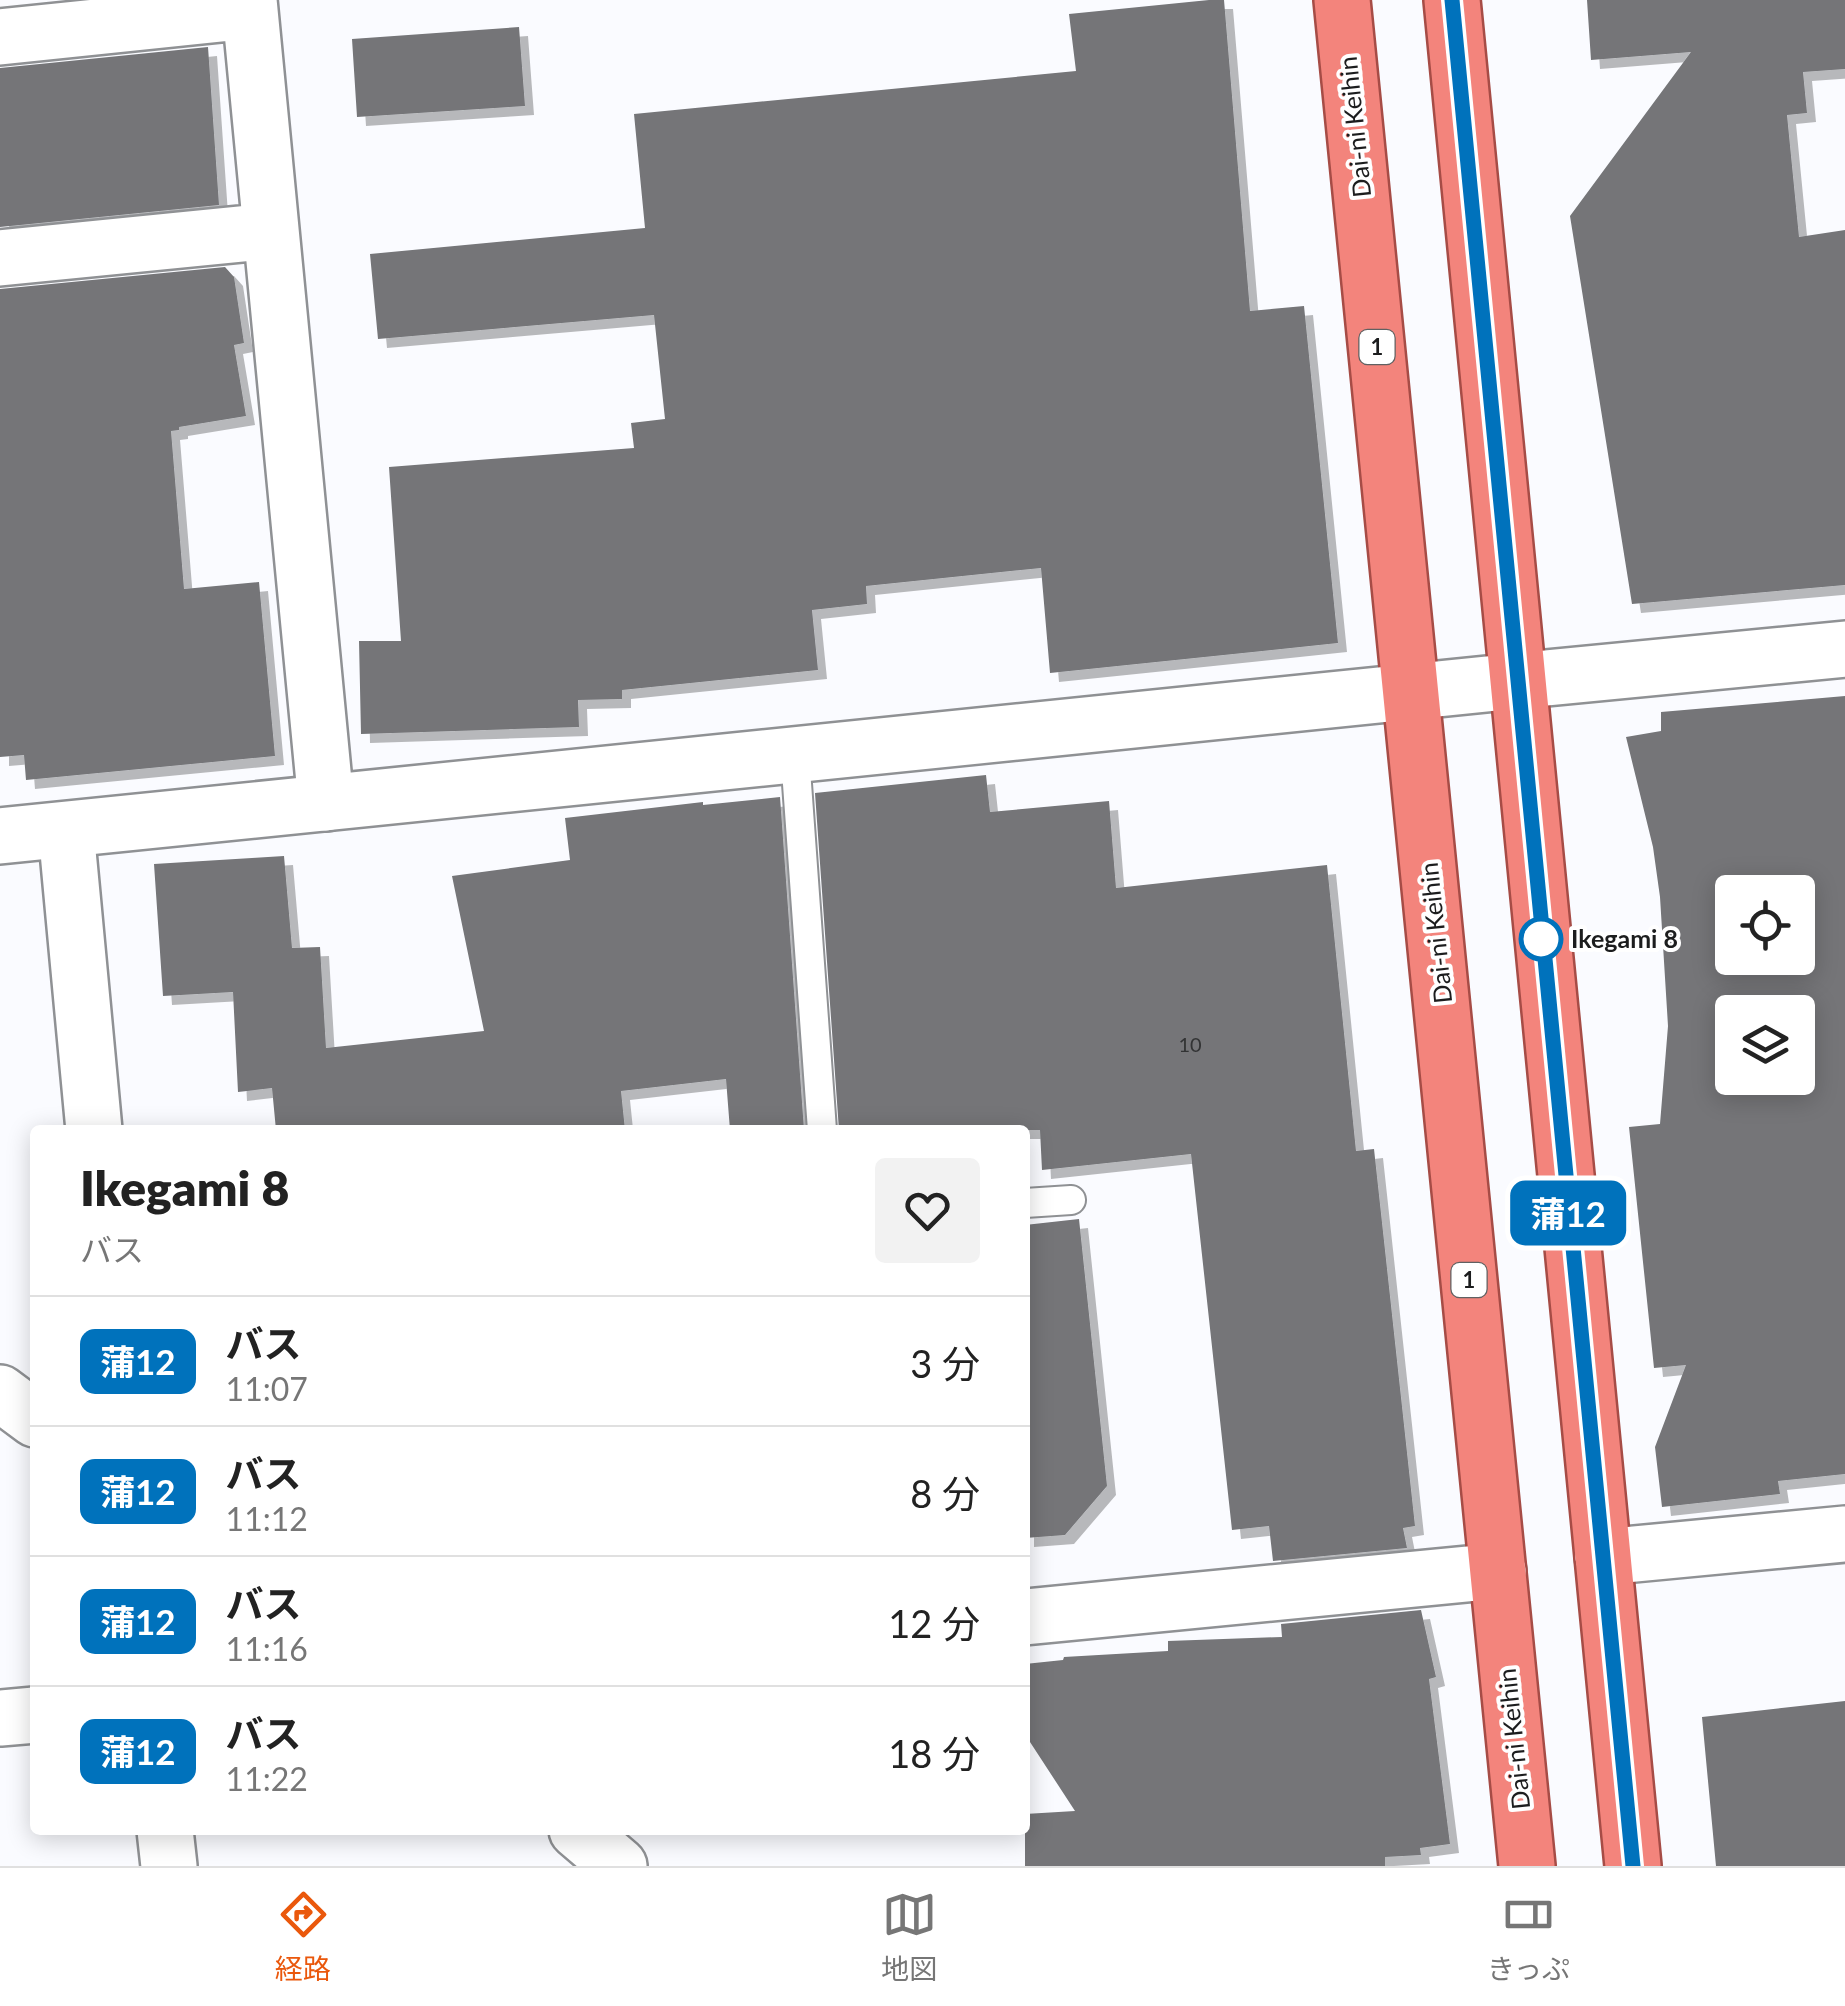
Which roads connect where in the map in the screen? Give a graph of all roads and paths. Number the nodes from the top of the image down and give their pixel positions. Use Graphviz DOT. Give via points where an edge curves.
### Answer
graph roads {
  1 [pos="1342,0"];
  2 [pos="1452,0"];
  3 [pos="250,6"];
  4 [pos="0,37"];
  5 [pos="271,231"];
  6 [pos="0,258"];
  7 [pos="1845,649"];
  8 [pos="1516,681"];
  9 [pos="1412,694"];
  10 [pos="795,756"];
  11 [pos="326,803"];
  12 [pos="66,830"];
  13 [pos="0,836"];
  14 [pos="94,1125"];
  15 [pos="822,1125"];
  16 [pos="1070,1200"];
  17 [pos="1030,1203"];
  18 [pos="0,1392"];
  19 [pos="30,1415"];
  20 [pos="1845,1534"];
  21 [pos="1603,1557"];
  22 [pos="1498,1571"];
  23 [pos="1030,1617"];
  24 [pos="30,1715"];
  25 [pos="0,1718"];
  26 [pos="166,1835"];
  27 [pos="584,1835"];
  28 [pos="169,1866"];
  29 [pos="619,1866"];
  30 [pos="1527,1866"];
  31 [pos="1633,1866"];
  1 -- 9 [label="highway, Dai-ni Keihin / 1"];
  2 -- 8 [label="highway"];
  3 -- 4 [label="street"];
  3 -- 5 [label="street"];
  5 -- 6 [label="street"];
  5 -- 11 [label="street"];
  7 -- 8 [label="street"];
  8 -- 9 [label="street"];
  8 -- 21 [label="highway"];
  9 -- 10 [label="street"];
  9 -- 22 [label="highway, Dai-ni Keihin / 1"];
  10 -- 11 [label="street"];
  10 -- 15 [label="lane"];
  11 -- 12 [label="street"];
  12 -- 13 [label="street"];
  12 -- 14 [label="street"];
  16 -- 17 [label="lane"];
  18 -- 19 [label="street"];
  20 -- 21 [label="street"];
  21 -- 31 [label="highway"];
  22 -- 23 [label="street"];
  22 -- 30 [label="highway, Dai-ni Keihin / 1"];
  24 -- 25 [label="street"];
  26 -- 28 [label="street"];
  27 -- 29 [label="street"];
}
